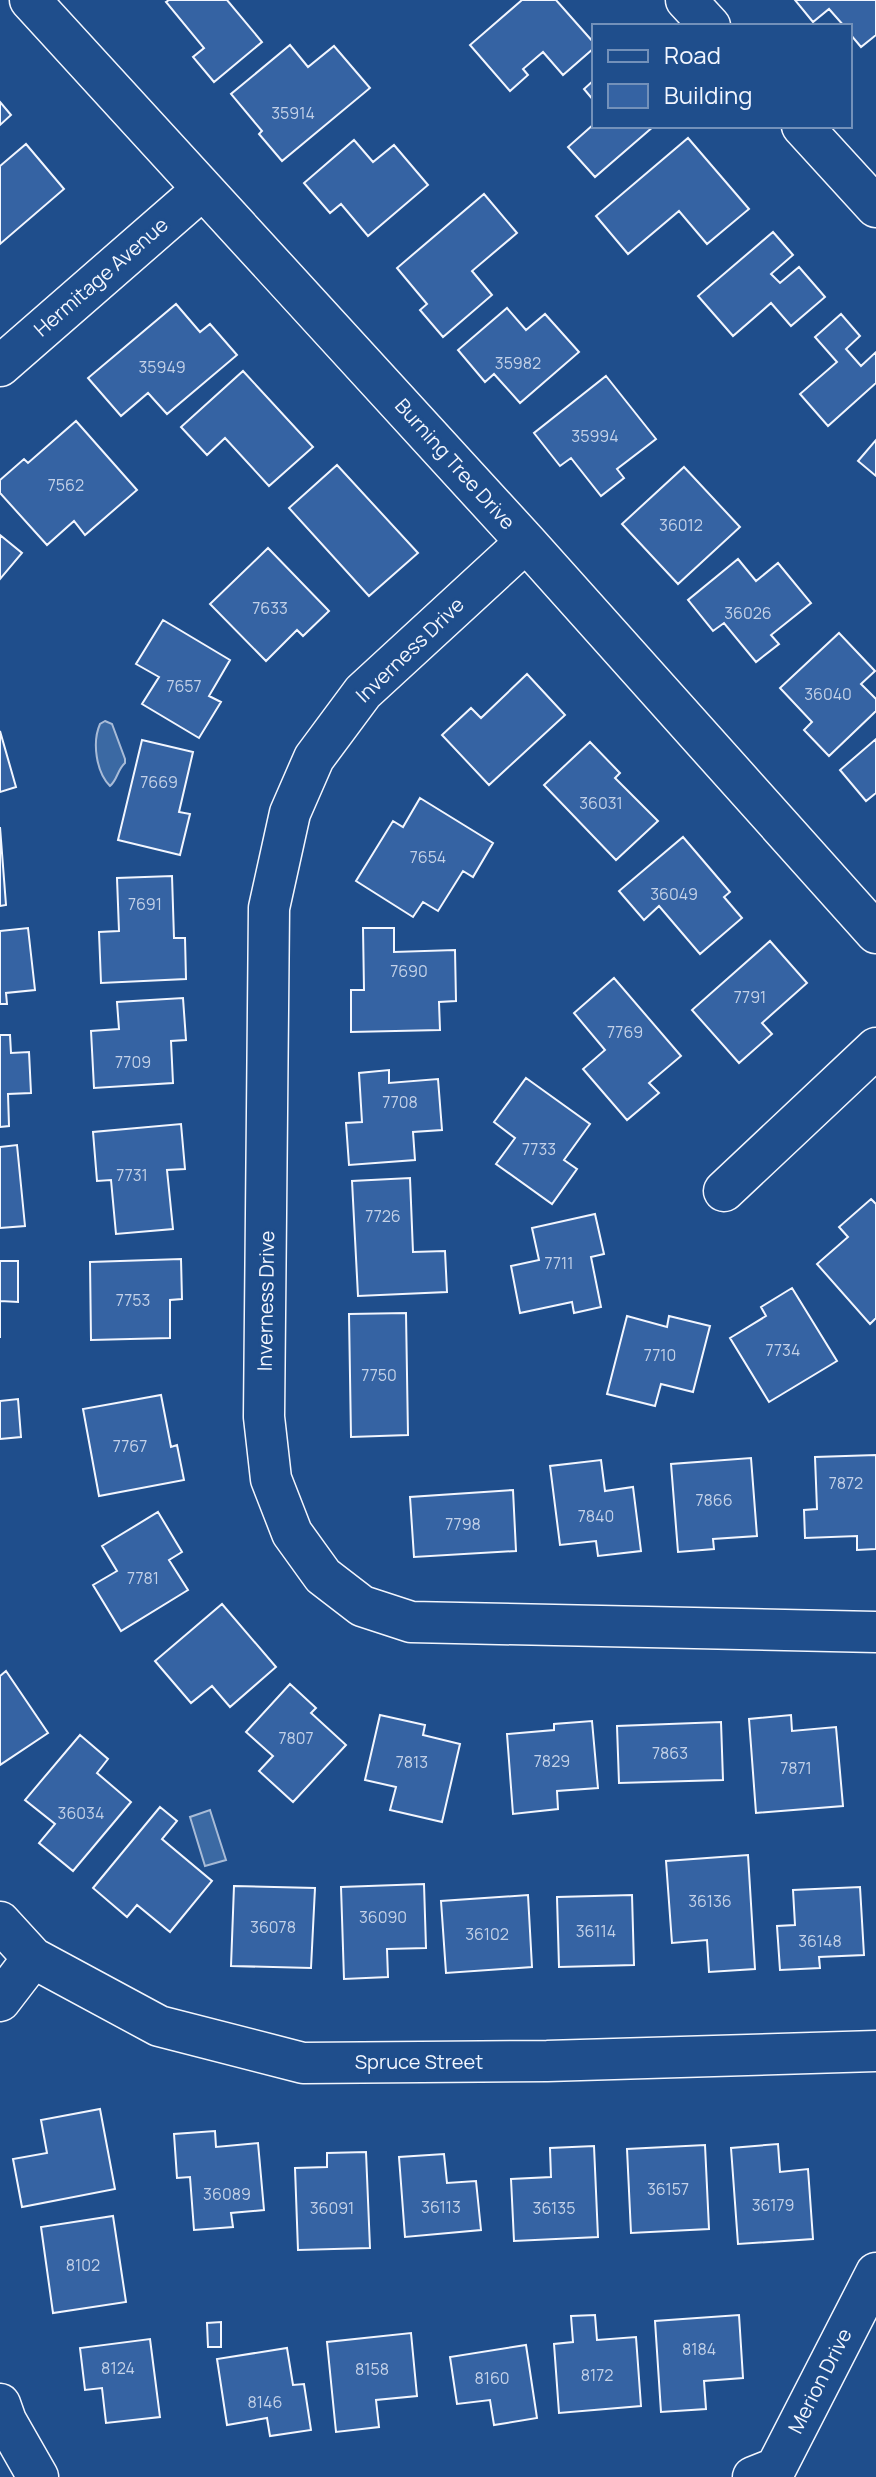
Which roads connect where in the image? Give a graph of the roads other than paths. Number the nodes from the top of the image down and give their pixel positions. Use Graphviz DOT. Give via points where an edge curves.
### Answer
graph roads {
  1 [pos="30,0"];
  2 [pos="686,0"];
  3 [pos="708,24"];
  4 [pos="804,128"];
  5 [pos="203,189"];
  6 [pos="876,207"];
  7 [pos="0,366"];
  8 [pos="526,542"];
  9 [pos="876,933"];
  10 [pos="876,1048"];
  11 [pos="724,1191"];
  12 [pos="876,1632"];
  13 [pos="0,1922"];
  14 [pos="33,1958"];
  15 [pos="0,2001"];
  16 [pos="876,2051"];
  17 [pos="876,2273"];
  18 [pos="0,2404"];
  19 [pos="38,2477"];
  20 [pos="753,2477"];
  1 -- 5 [label="street, Burning Tree Drive"];
  2 -- 3 [label="street"];
  4 -- 6 [label="street"];
  5 -- 7 [label="street, Hermitage Avenue"];
  5 -- 8 [label="street, Burning Tree Drive"];
  8 -- 9 [label="street, Burning Tree Drive"];
  8 -- 12 [label="street, Inverness Drive" via="363,692 314,758 290,813 269,908 264,1417 271,1479 292,1533 323,1576 362,1606 411,1622"];
  10 -- 11 [label="street"];
  13 -- 14 [label="street, Spruce Street"];
  14 -- 15 [label="street"];
  14 -- 16 [label="street, Spruce Street" via="159,2026 303,2063"];
  17 -- 20 [label="street, Merion Drive" via="776,2468"];
  18 -- 19 [label="street"];
}
